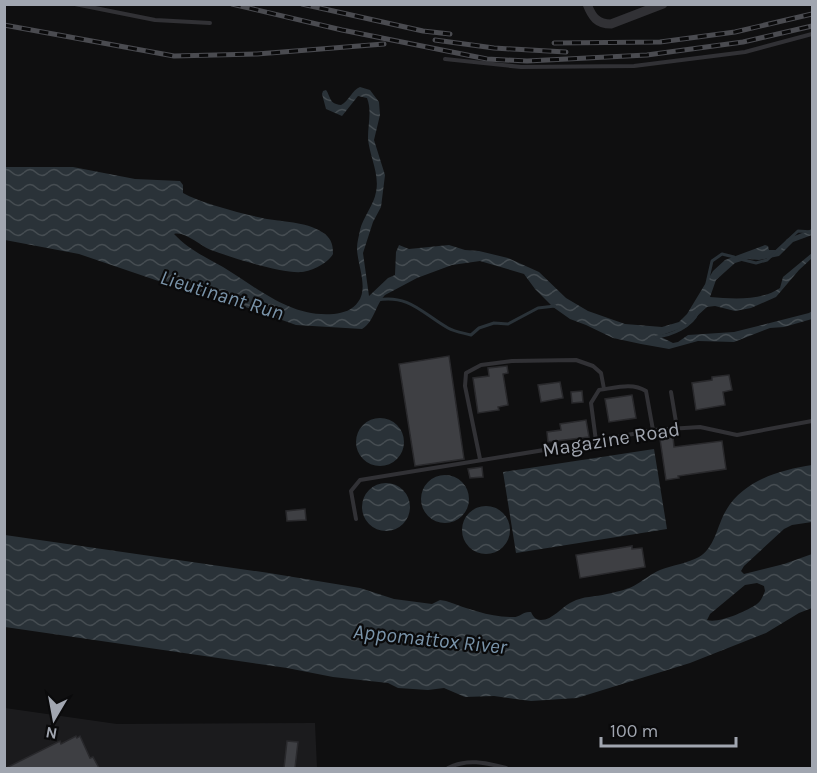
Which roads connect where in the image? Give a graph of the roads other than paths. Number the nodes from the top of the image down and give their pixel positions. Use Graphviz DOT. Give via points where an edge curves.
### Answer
graph roads {
  1 [pos="75,4"];
  2 [pos="663,4"];
  3 [pos="587,6"];
  4 [pos="210,23"];
  5 [pos="813,34"];
  6 [pos="445,59"];
  7 [pos="604,389"];
  8 [pos="671,392"];
  9 [pos="813,422"];
  10 [pos="677,428"];
  11 [pos="653,430"];
  12 [pos="596,441"];
  13 [pos="480,459"];
  14 [pos="356,519"];
  15 [pos="448,768"];
  16 [pos="506,768"];
  1 -- 4 [label="lane" via="155,20"];
  2 -- 3 [label="street" via="611,24 594,19"];
  5 -- 6 [label="lane" via="745,52 634,66 520,67"];
  7 -- 11 [label="lane" via="632,386 646,391"];
  7 -- 12 [label="lane" via="591,403"];
  7 -- 13 [label="lane" via="601,373 576,360 512,361 482,365 466,373 465,386"];
  8 -- 10 [label="lane"];
  9 -- 10 [label="lane, Magazine Road" via="737,435"];
  10 -- 11 [label="lane, Magazine Road"];
  11 -- 12 [label="lane, Magazine Road"];
  12 -- 13 [label="lane, Magazine Road"];
  13 -- 14 [label="lane, Magazine Road" via="360,480 351,491"];
  15 -- 16 [label="lane" via="475,762"];
}
